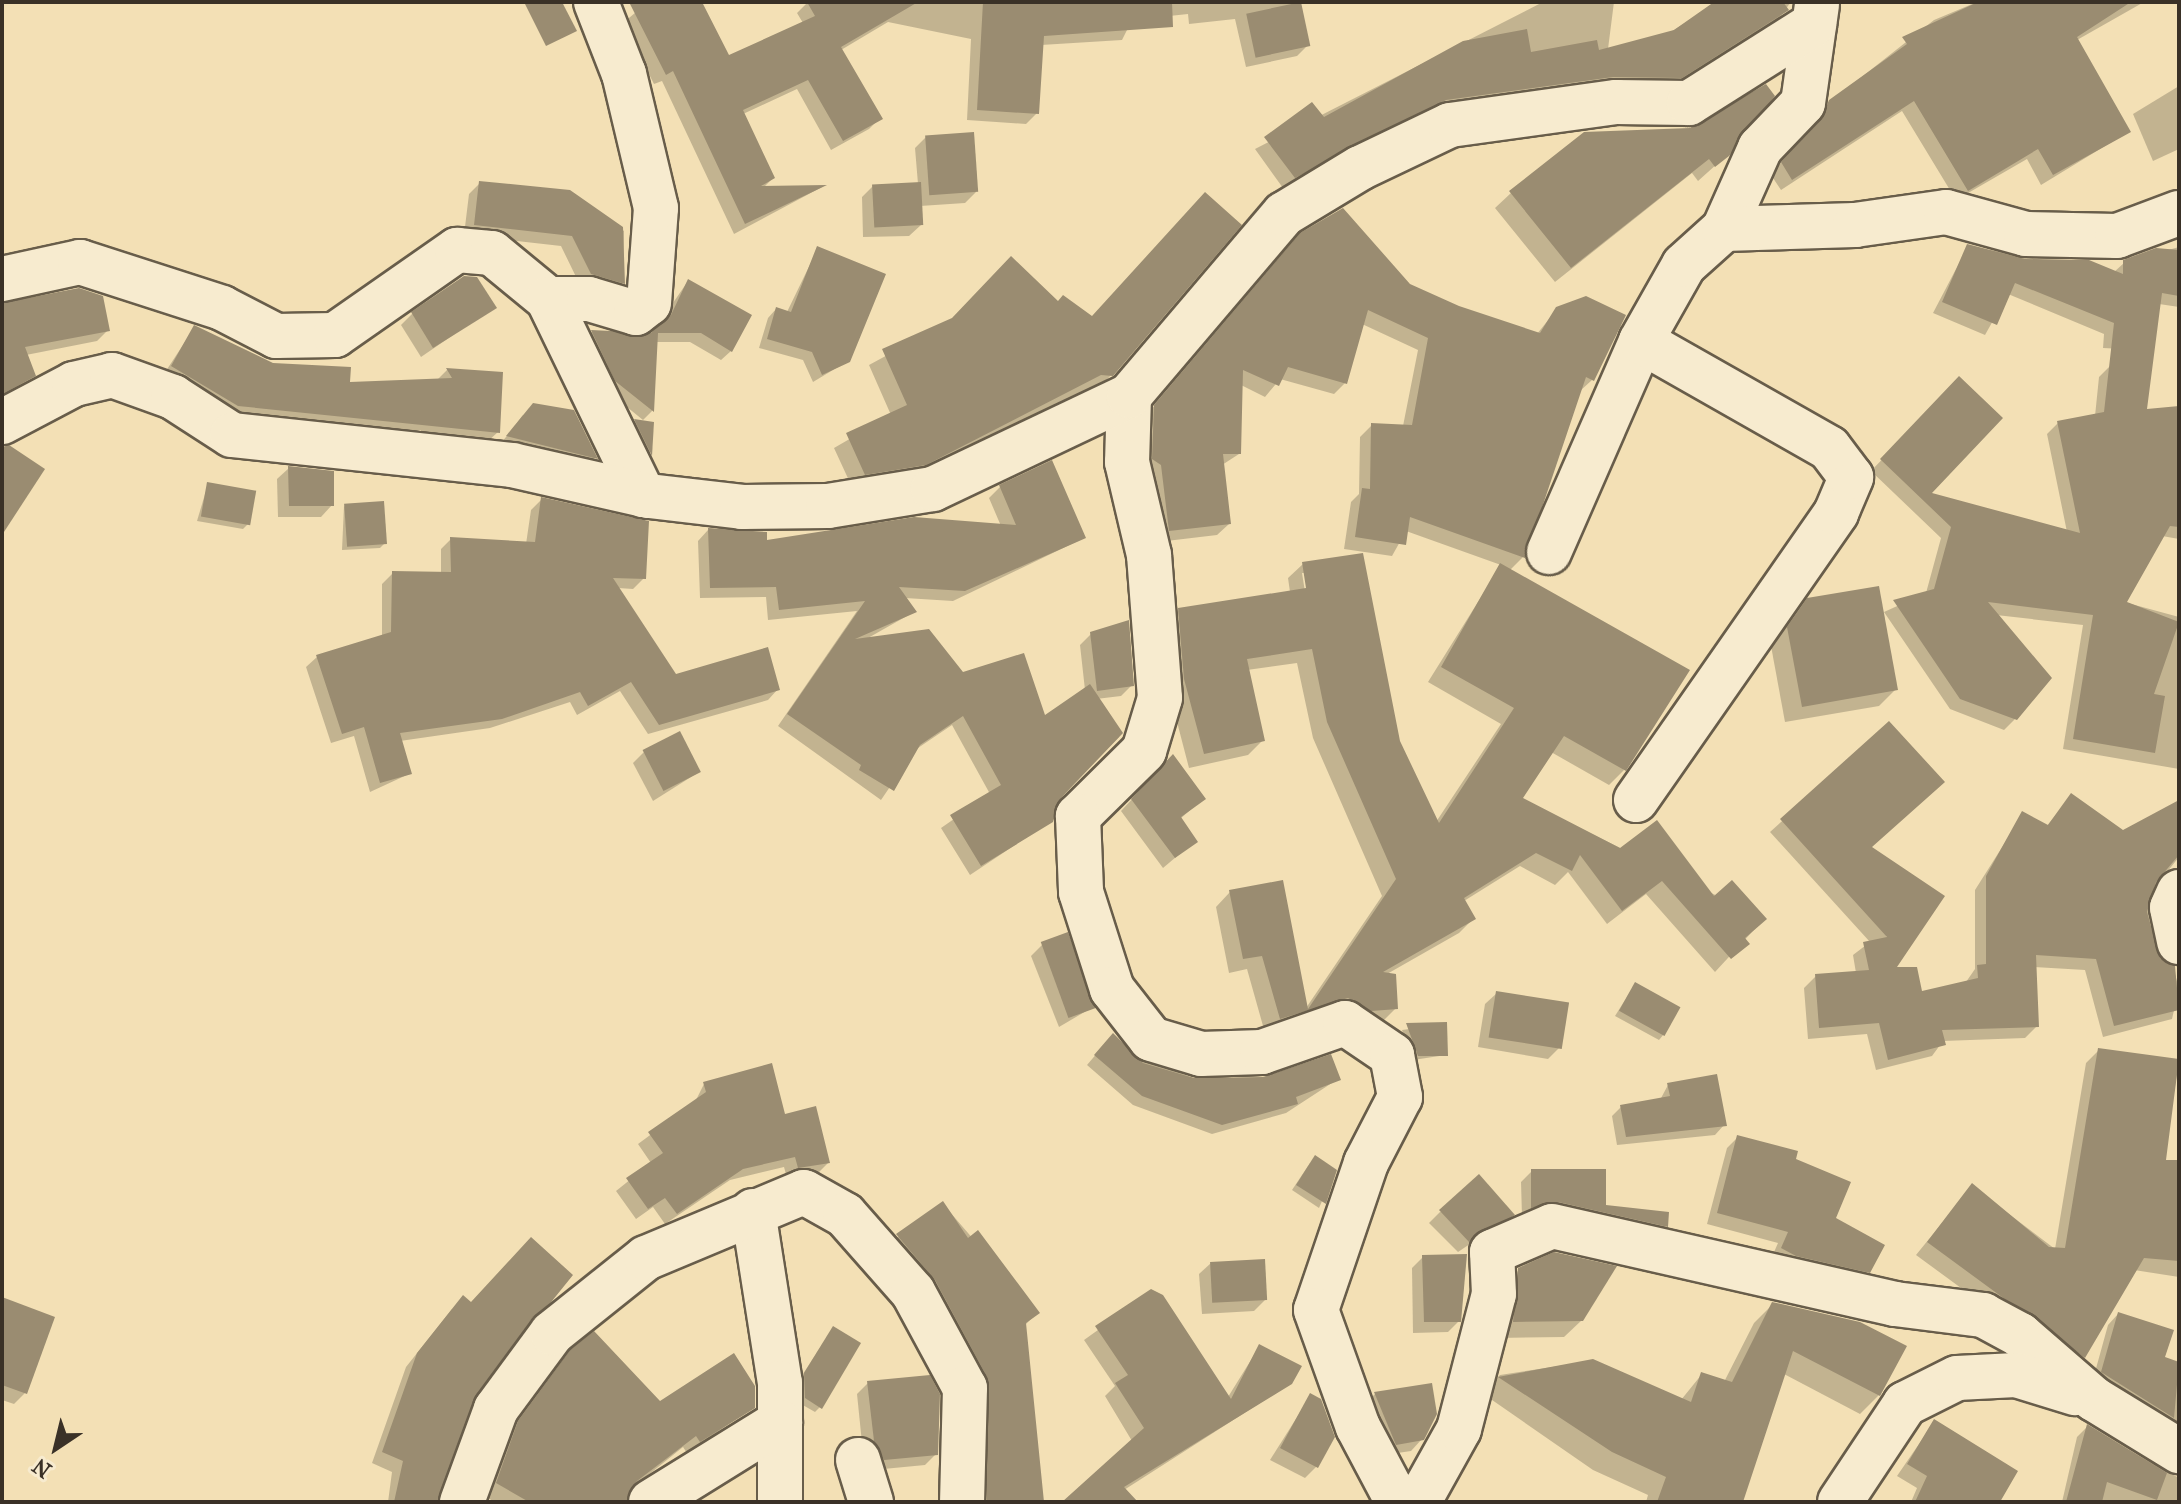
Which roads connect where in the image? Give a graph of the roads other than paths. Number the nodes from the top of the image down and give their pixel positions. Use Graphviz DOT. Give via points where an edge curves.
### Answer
graph roads {
  1 [pos="596,2"];
  2 [pos="1815,13"];
  3 [pos="2179,213"];
  4 [pos="1724,229"];
  5 [pos="2,279"];
  6 [pos="548,299"];
  7 [pos="1641,341"];
  8 [pos="1129,396"];
  9 [pos="2,422"];
  10 [pos="643,495"];
  11 [pos="1549,552"];
  12 [pos="1636,800"];
  13 [pos="2179,892"];
  14 [pos="2179,942"];
  15 [pos="753,1211"];
  16 [pos="2094,1399"];
  17 [pos="780,1422"];
  18 [pos="2179,1451"];
  19 [pos="858,1460"];
  20 [pos="462,1502"];
  21 [pos="651,1502"];
  22 [pos="780,1502"];
  23 [pos="871,1502"];
  24 [pos="962,1502"];
  25 [pos="1840,1502"];
  1 -- 6 [label="street" via="624,74 656,208 649,303 636,313 589,299"];
  2 -- 4 [label="street" via="1803,103 1760,148"];
  2 -- 8 [label="street" via="1689,103 1616,102 1450,125 1360,168 1284,214"];
  3 -- 4 [label="street" via="2117,236 2026,234 1946,212 1855,225"];
  4 -- 7 [label="street" via="1684,265"];
  5 -- 6 [label="street" via="80,262 222,308 276,336 335,335 457,250 492,253"];
  6 -- 10 [label="street"];
  7 -- 11 [label="street"];
  7 -- 12 [label="street" via="1829,448 1851,477 1836,513"];
  8 -- 10 [label="street" via="933,489 828,506 742,507"];
  8 -- 16 [label="street" via="1127,462 1149,555 1160,698 1144,751 1078,816 1081,892 1112,989 1151,1039 1201,1054 1262,1052 1345,1023 1392,1055 1400,1097 1366,1163 1316,1310 1358,1427 1393,1493 1419,1501 1459,1429 1494,1294 1492,1252 1552,1226 1895,1304 1983,1315 2020,1335"];
  9 -- 10 [label="street" via="74,384 112,375 173,397 232,435 512,465"];
  13 -- 14 [label="street" via="2172,908"];
  15 -- 17 [label="street"];
  15 -- 20 [label="street" via="646,1258 552,1333 496,1409"];
  15 -- 24 [label="street" via="804,1192 845,1215 913,1292 965,1388"];
  16 -- 18 [label="street"];
  16 -- 25 [label="street" via="2016,1375 1957,1378 1905,1404"];
  17 -- 21 [label="street"];
  17 -- 22 [label="street"];
  19 -- 23 [label="street"];
}
